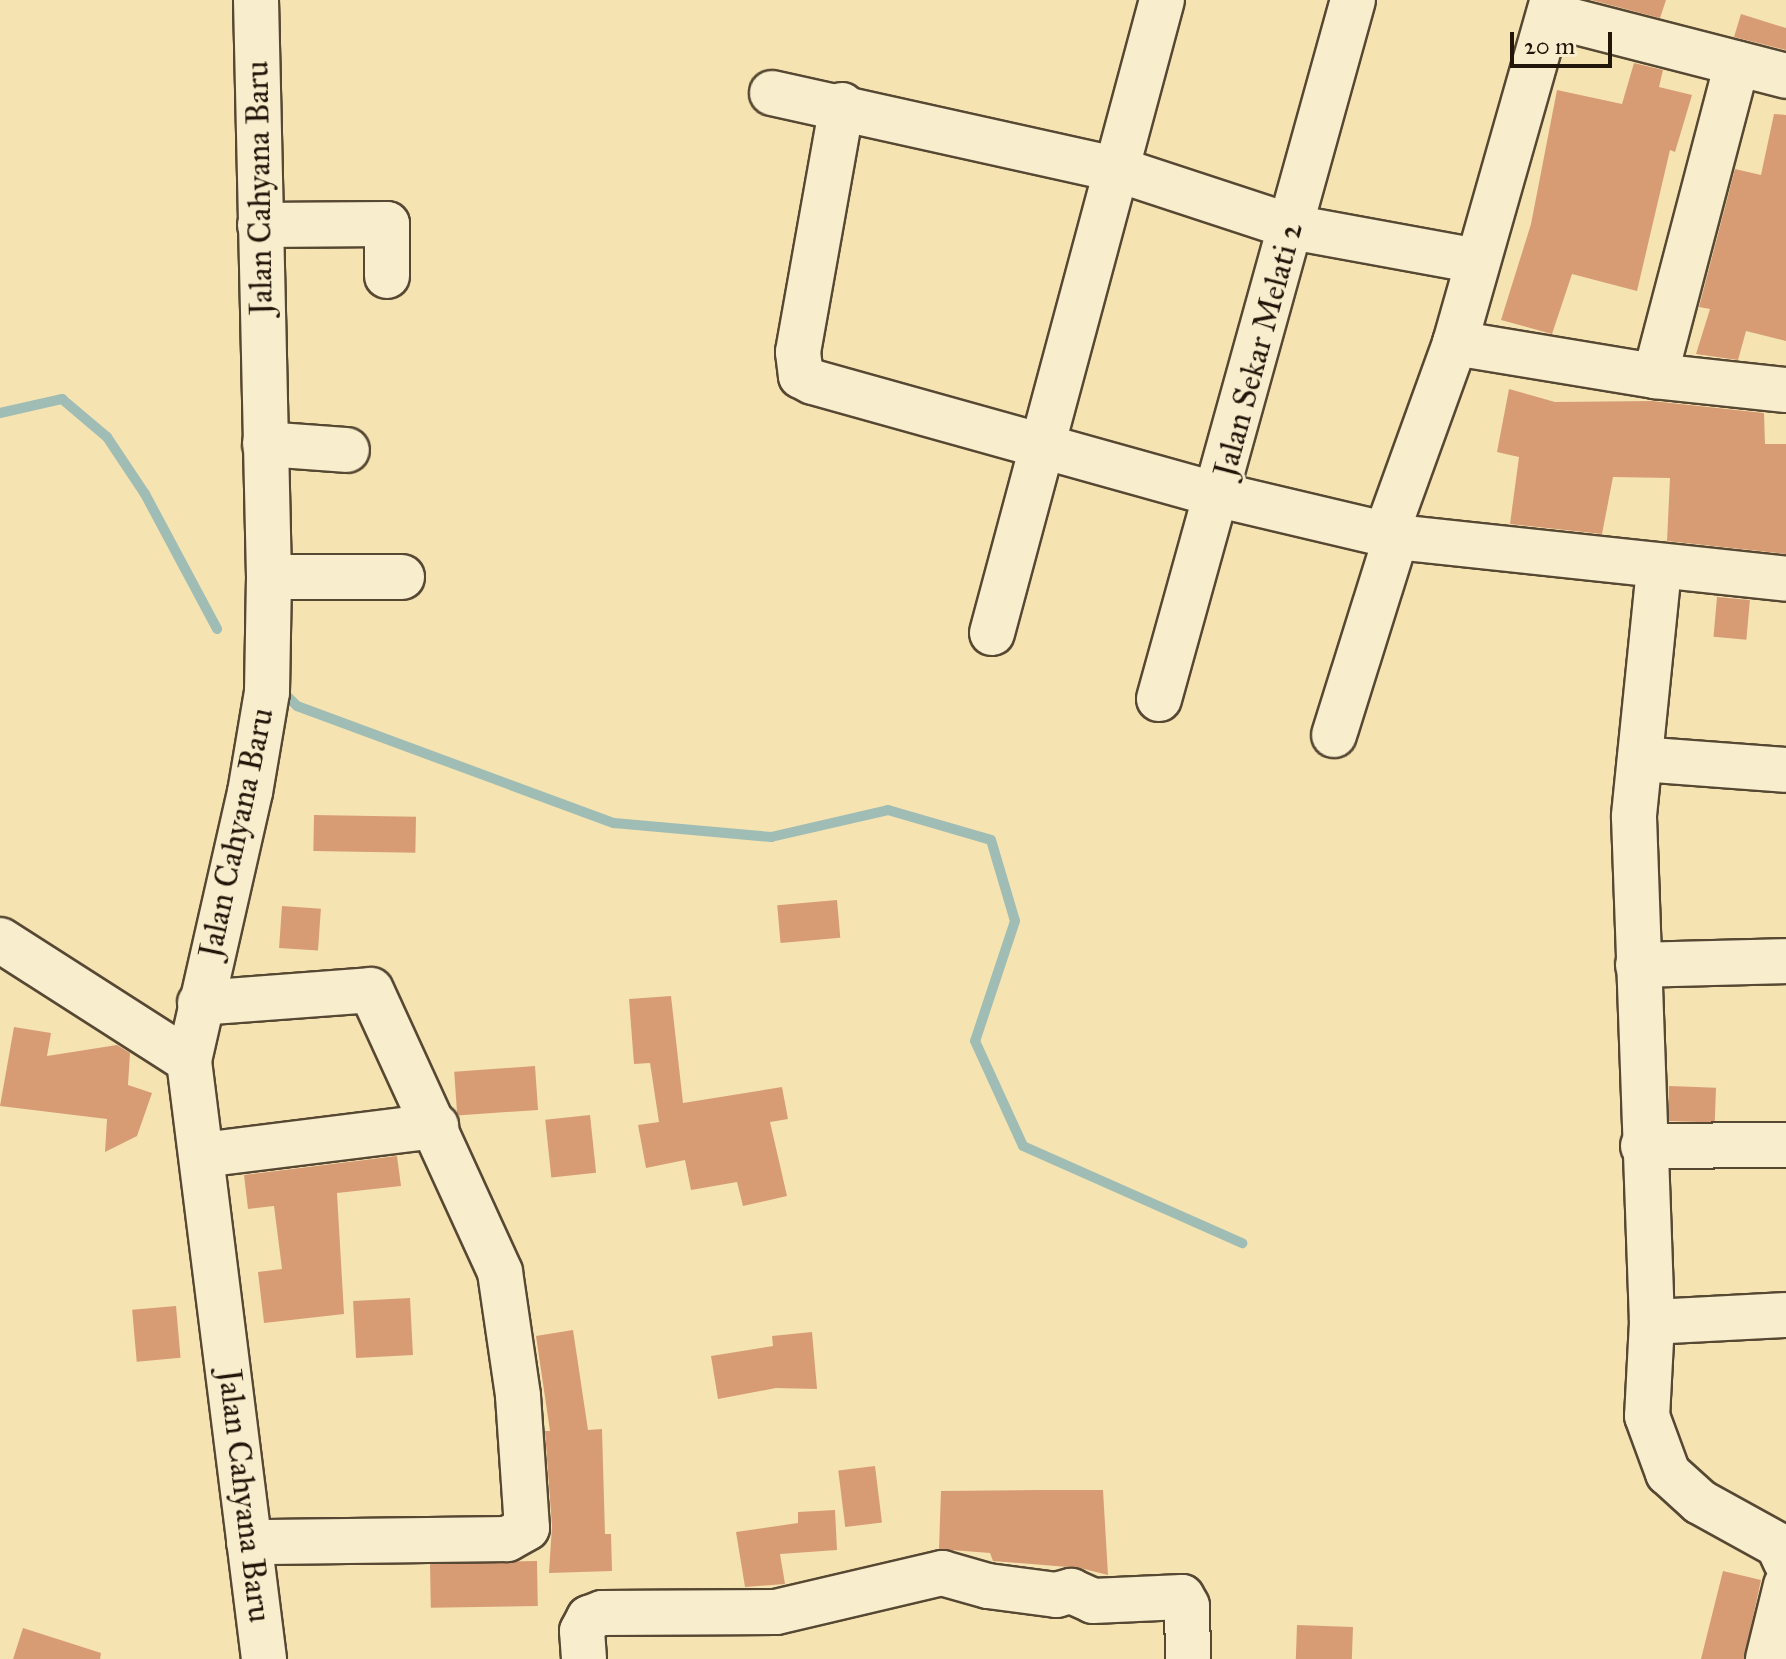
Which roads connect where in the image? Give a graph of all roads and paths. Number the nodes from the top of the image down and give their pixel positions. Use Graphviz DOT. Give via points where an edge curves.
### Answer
graph roads {
  1 [pos="256,0"];
  2 [pos="1162,0"];
  3 [pos="1353,0"];
  4 [pos="1551,8"];
  5 [pos="1737,64"];
  6 [pos="1786,76"];
  7 [pos="772,93"];
  8 [pos="842,105"];
  9 [pos="1116,169"];
  10 [pos="260,225"];
  11 [pos="1292,227"];
  12 [pos="1477,261"];
  13 [pos="387,276"];
  14 [pos="1455,343"];
  15 [pos="1655,376"];
  16 [pos="1786,390"];
  17 [pos="1042,443"];
  18 [pos="265,444"];
  19 [pos="347,450"];
  20 [pos="1219,495"];
  21 [pos="1391,536"];
  22 [pos="1659,569"];
  23 [pos="269,577"];
  24 [pos="402,577"];
  25 [pos="1786,579"];
  26 [pos="992,633"];
  27 [pos="1159,699"];
  28 [pos="1334,735"];
  29 [pos="1640,759"];
  30 [pos="1786,770"];
  31 [pos="0,940"];
  32 [pos="1786,961"];
  33 [pos="1638,965"];
  34 [pos="200,1003"];
  35 [pos="189,1061"];
  36 [pos="436,1126"];
  37 [pos="1786,1145"];
  38 [pos="1643,1146"];
  39 [pos="202,1155"];
  40 [pos="1786,1315"];
  41 [pos="1652,1322"];
  42 [pos="249,1542"];
  43 [pos="1786,1562"];
  44 [pos="1786,1585"];
  45 [pos="264,1659"];
  46 [pos="584,1659"];
  47 [pos="1188,1659"];
  48 [pos="1768,1659"];
  1 -- 10 [label="street, Jalan Cahyana Baru"];
  2 -- 9 [label="street"];
  3 -- 11 [label="street, Jalan Sekar Melati 2"];
  4 -- 5 [label="street"];
  4 -- 12 [label="street"];
  5 -- 6 [label="street"];
  5 -- 15 [label="street"];
  7 -- 8 [label="street"];
  8 -- 9 [label="street"];
  8 -- 17 [label="street" via="798,352 801,376"];
  9 -- 11 [label="street"];
  9 -- 17 [label="street"];
  10 -- 13 [label="street" via="387,224"];
  10 -- 18 [label="street, Jalan Cahyana Baru"];
  11 -- 12 [label="street"];
  11 -- 20 [label="street, Jalan Sekar Melati 2"];
  12 -- 14 [label="street"];
  14 -- 15 [label="street"];
  14 -- 21 [label="street"];
  15 -- 16 [label="street"];
  17 -- 20 [label="street"];
  17 -- 26 [label="street"];
  18 -- 19 [label="street"];
  18 -- 23 [label="street, Jalan Cahyana Baru"];
  20 -- 21 [label="street"];
  20 -- 27 [label="street, Jalan Sekar Melati 2"];
  21 -- 22 [label="street"];
  21 -- 28 [label="street"];
  22 -- 25 [label="street"];
  22 -- 29 [label="street"];
  23 -- 24 [label="street"];
  23 -- 34 [label="street, Jalan Cahyana Baru" via="267,692 250,792"];
  29 -- 30 [label="street"];
  29 -- 33 [label="street" via="1634,817"];
  31 -- 35 [label="street"];
  32 -- 33 [label="street"];
  33 -- 38 [label="street"];
  34 -- 35 [label="street, Jalan Cahyana Baru"];
  34 -- 36 [label="street" via="371,990"];
  35 -- 39 [label="street, Jalan Cahyana Baru"];
  36 -- 39 [label="street"];
  36 -- 42 [label="street" via="500,1272 518,1396 527,1528 507,1539"];
  37 -- 38 [label="street"];
  38 -- 41 [label="street"];
  39 -- 42 [label="street, Jalan Cahyana Baru"];
  40 -- 41 [label="street"];
  41 -- 43 [label="street" via="1647,1416 1668,1473 1700,1502 1778,1545"];
  42 -- 45 [label="street, Jalan Cahyana Baru"];
  44 -- 48 [label="street"];
  46 -- 47 [label="street" via="582,1631 589,1618 602,1613 776,1612 942,1573 988,1586 1056,1595 1071,1591 1093,1601 1182,1597 1187,1606"];
}
